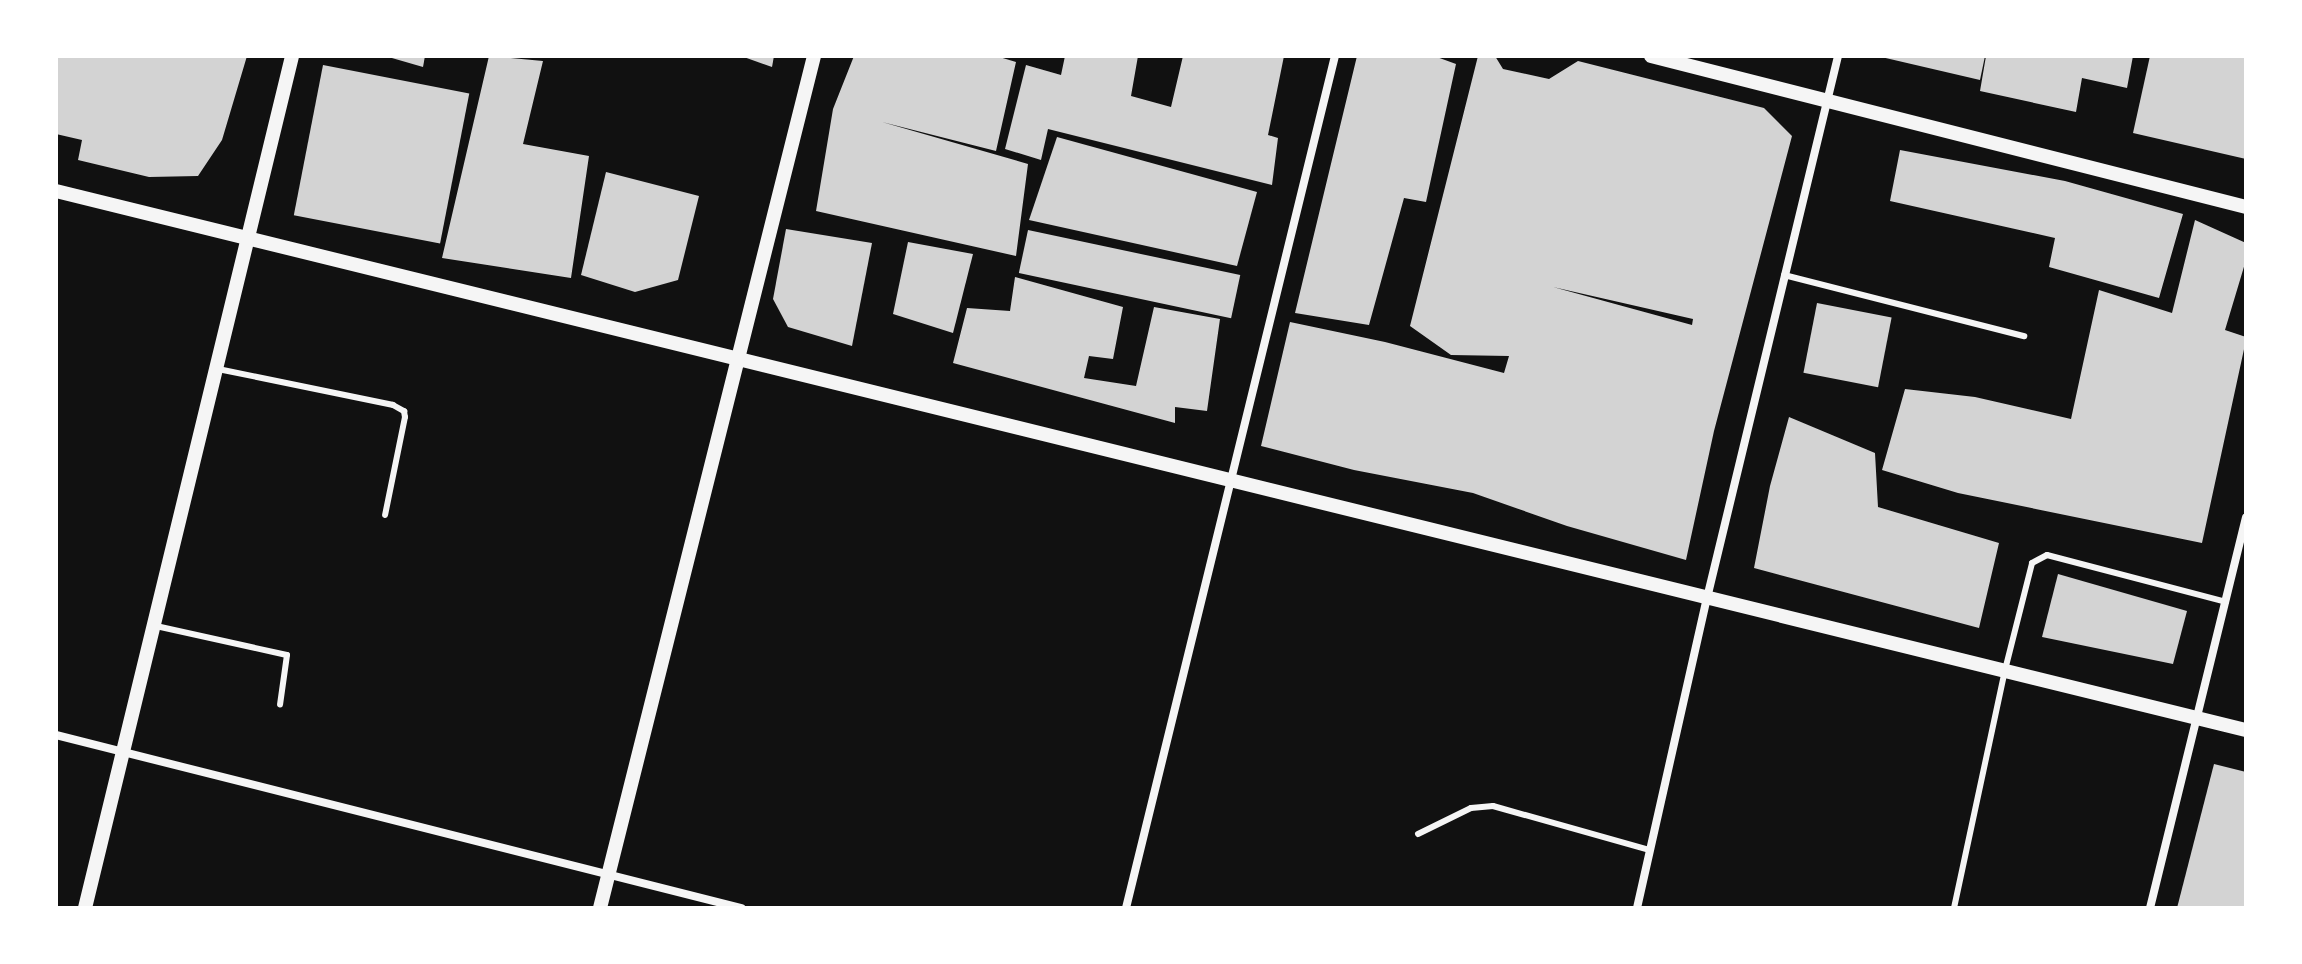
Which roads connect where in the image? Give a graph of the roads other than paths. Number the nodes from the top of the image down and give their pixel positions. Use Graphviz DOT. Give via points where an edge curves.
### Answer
graph roads {
  1 [pos="292,56"];
  2 [pos="814,56"];
  3 [pos="1335,56"];
  4 [pos="1651,56"];
  5 [pos="1838,56"];
  6 [pos="1828,99"];
  7 [pos="56,191"];
  8 [pos="2246,207"];
  9 [pos="248,237"];
  10 [pos="1784,275"];
  11 [pos="2024,336"];
  12 [pos="740,360"];
  13 [pos="218,369"];
  14 [pos="1231,482"];
  15 [pos="385,515"];
  16 [pos="2246,518"];
  17 [pos="1707,598"];
  18 [pos="2226,602"];
  19 [pos="156,626"];
  20 [pos="2005,670"];
  21 [pos="280,705"];
  22 [pos="2198,717"];
  23 [pos="2246,730"];
  24 [pos="56,735"];
  25 [pos="126,752"];
  26 [pos="1418,834"];
  27 [pos="1650,850"];
  28 [pos="608,875"];
  29 [pos="85,908"];
  30 [pos="600,908"];
  31 [pos="741,908"];
  32 [pos="1126,908"];
  33 [pos="1637,908"];
  34 [pos="1954,908"];
  35 [pos="2150,908"];
  1 -- 9 [label="street"];
  2 -- 12 [label="street"];
  3 -- 14 [label="street"];
  4 -- 6 [label="street"];
  5 -- 6 [label="street"];
  6 -- 8 [label="street"];
  6 -- 10 [label="street"];
  7 -- 9 [label="street"];
  9 -- 12 [label="street"];
  9 -- 13 [label="street"];
  10 -- 11 [label="lane"];
  10 -- 17 [label="street"];
  12 -- 14 [label="street"];
  12 -- 28 [label="street"];
  13 -- 15 [label="lane" via="404,411"];
  13 -- 19 [label="street"];
  14 -- 17 [label="street"];
  14 -- 32 [label="street"];
  16 -- 18 [label="street"];
  17 -- 20 [label="street"];
  17 -- 27 [label="street"];
  18 -- 20 [label="lane" via="2047,555 2032,563"];
  18 -- 22 [label="street"];
  19 -- 21 [label="lane" via="287,655"];
  19 -- 25 [label="street"];
  20 -- 22 [label="street"];
  20 -- 34 [label="lane"];
  22 -- 23 [label="street"];
  22 -- 35 [label="street"];
  24 -- 25 [label="street"];
  25 -- 28 [label="street"];
  25 -- 29 [label="street"];
  26 -- 27 [label="lane" via="1471,808 1493,806"];
  27 -- 33 [label="street"];
  28 -- 30 [label="street"];
  28 -- 31 [label="street"];
}
